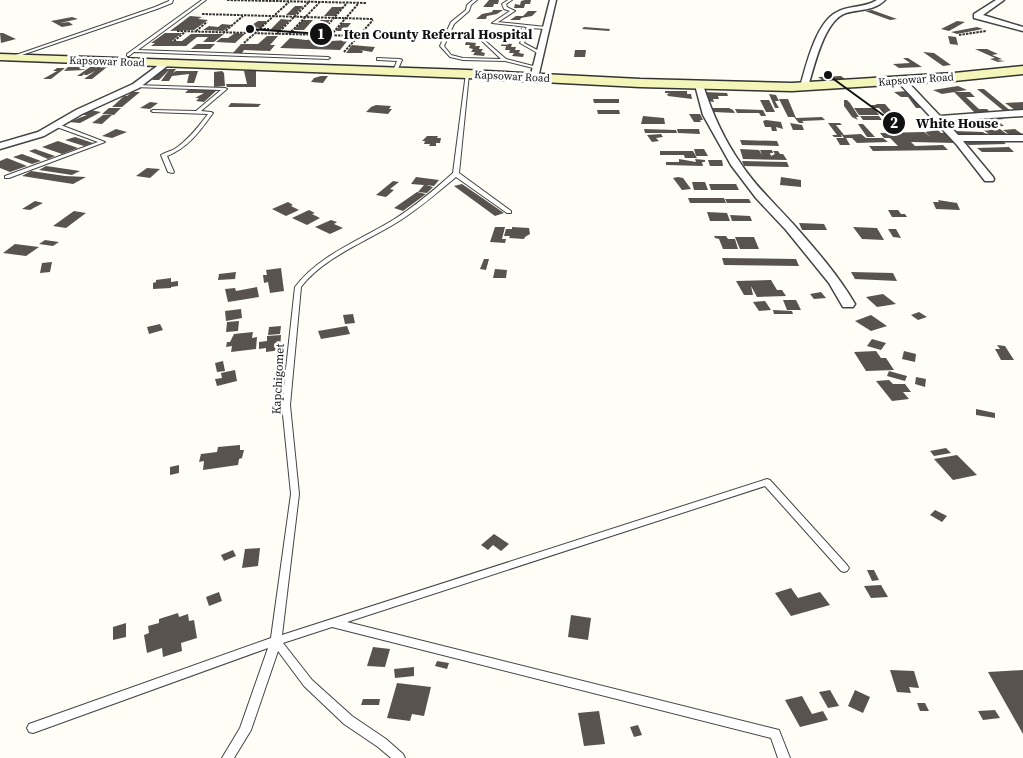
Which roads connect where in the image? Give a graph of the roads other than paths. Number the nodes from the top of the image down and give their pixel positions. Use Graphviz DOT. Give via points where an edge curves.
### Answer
graph roads {
  1 [pos="171,0"];
  2 [pos="204,0"];
  3 [pos="475,0"];
  4 [pos="510,0"];
  5 [pos="553,0"];
  6 [pos="882,0"];
  7 [pos="1001,0"];
  8 [pos="529,26"];
  9 [pos="545,28"];
  10 [pos="1023,29"];
  11 [pos="483,40"];
  12 [pos="134,51"];
  13 [pos="540,53"];
  14 [pos="128,55"];
  15 [pos="6,57"];
  16 [pos="328,58"];
  17 [pos="378,59"];
  18 [pos="505,60"];
  19 [pos="167,63"];
  20 [pos="1023,70"];
  21 [pos="395,71"];
  22 [pos="535,73"];
  23 [pos="467,74"];
  24 [pos="900,80"];
  25 [pos="700,84"];
  26 [pos="136,86"];
  27 [pos="804,87"];
  28 [pos="153,111"];
  29 [pos="197,112"];
  30 [pos="1023,113"];
  31 [pos="938,119"];
  32 [pos="56,125"];
  33 [pos="956,138"];
  34 [pos="1023,138"];
  35 [pos="0,146"];
  36 [pos="171,172"];
  37 [pos="456,174"];
  38 [pos="7,177"];
  39 [pos="989,179"];
  40 [pos="509,212"];
  41 [pos="848,304"];
  42 [pos="844,568"];
  43 [pos="333,623"];
  44 [pos="276,641"];
  45 [pos="33,728"];
  46 [pos="228,758"];
  47 [pos="399,758"];
  48 [pos="784,758"];
  1 -- 15 [label="lane" via="156,8"];
  2 -- 12 [label="lane"];
  3 -- 18 [label="lane" via="452,22 442,46 450,56 463,59"];
  4 -- 8 [label="lane" via="504,4 505,8 513,11 494,23"];
  5 -- 9 [label="street"];
  6 -- 27 [label="street" via="864,9 836,14 831,19 814,50"];
  7 -- 10 [label="street" via="977,16"];
  8 -- 9 [label="lane"];
  8 -- 13 [label="lane" via="522,43"];
  9 -- 13 [label="street"];
  11 -- 18 [label="lane"];
  12 -- 14 [label="lane"];
  12 -- 16 [label="lane"];
  13 -- 22 [label="street"];
  15 -- 19 [label="main road, Kapsowar Road"];
  17 -- 21 [label="lane" via="400,60"];
  18 -- 22 [label="lane"];
  19 -- 21 [label="main road, Kapsowar Road"];
  19 -- 26 [label="street"];
  20 -- 24 [label="main road, Kapsowar Road"];
  21 -- 23 [label="main road, Kapsowar Road"];
  22 -- 23 [label="main road, Kapsowar Road"];
  22 -- 25 [label="main road, Kapsowar Road"];
  23 -- 37 [label="lane"];
  24 -- 27 [label="main road, Kapsowar Road"];
  24 -- 31 [label="street"];
  25 -- 27 [label="main road, Kapsowar Road"];
  25 -- 41 [label="street" via="708,115 736,165 834,282"];
  26 -- 29 [label="lane" via="225,89"];
  26 -- 32 [label="street"];
  28 -- 29 [label="lane"];
  29 -- 36 [label="lane" via="211,113 176,152 164,155"];
  30 -- 31 [label="street"];
  31 -- 33 [label="street"];
  32 -- 35 [label="street" via="41,134"];
  32 -- 38 [label="lane" via="103,142"];
  33 -- 34 [label="street"];
  33 -- 39 [label="street"];
  37 -- 40 [label="lane"];
  37 -- 44 [label="lane, Kapchigomet" via="404,216 315,270 298,287 286,405 295,494"];
  42 -- 43 [label="lane" via="767,482"];
  43 -- 44 [label="lane"];
  43 -- 48 [label="lane" via="775,734"];
  44 -- 45 [label="lane"];
  44 -- 46 [label="lane, Kapchigomet" via="245,730"];
  44 -- 47 [label="lane" via="308,683 348,720"];
}
